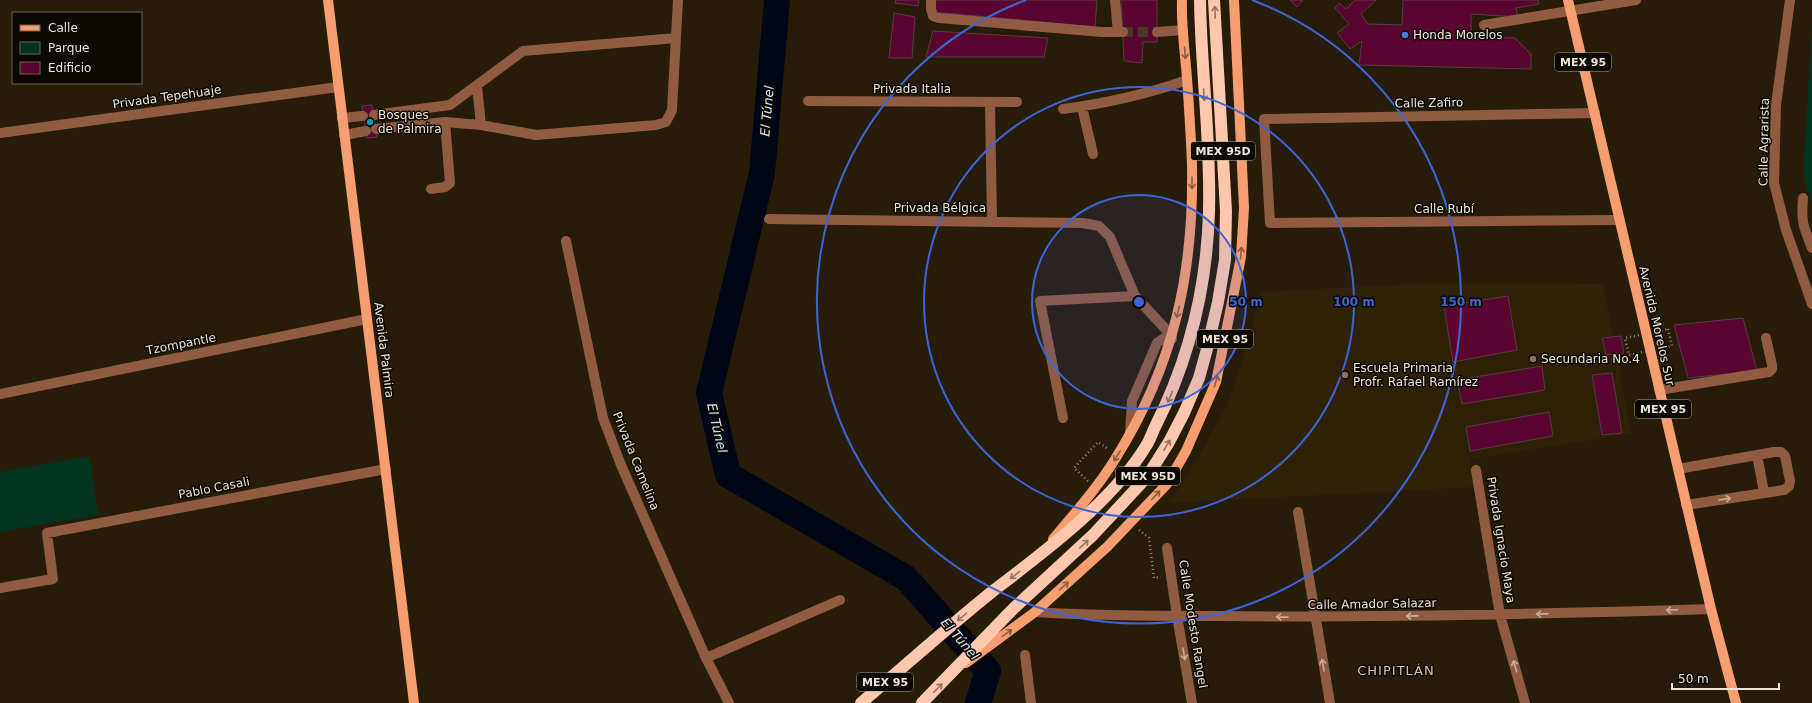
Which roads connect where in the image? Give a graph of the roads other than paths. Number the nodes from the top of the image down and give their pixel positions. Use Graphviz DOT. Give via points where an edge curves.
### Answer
graph roads {
  1 [pos="328,0"];
  2 [pos="678,0"];
  3 [pos="931,0"];
  4 [pos="1115,0"];
  5 [pos="1182,0"];
  6 [pos="1200,0"];
  7 [pos="1214,0"];
  8 [pos="1234,0"];
  9 [pos="1568,0"];
  10 [pos="1636,0"];
  11 [pos="1790,0"];
  12 [pos="1570,10"];
  13 [pos="1484,25"];
  14 [pos="1182,30"];
  15 [pos="1157,32"];
  16 [pos="676,38"];
  17 [pos="1187,80"];
  18 [pos="477,86"];
  19 [pos="338,87"];
  20 [pos="808,101"];
  21 [pos="990,102"];
  22 [pos="1017,102"];
  23 [pos="1082,107"];
  24 [pos="1063,109"];
  25 [pos="1595,114"];
  26 [pos="342,118"];
  27 [pos="445,122"];
  28 [pos="481,125"];
  29 [pos="0,133"];
  30 [pos="344,135"];
  31 [pos="1093,154"];
  32 [pos="431,189"];
  33 [pos="1803,198"];
  34 [pos="769,219"];
  35 [pos="1619,220"];
  36 [pos="992,222"];
  37 [pos="1270,223"];
  38 [pos="566,241"];
  39 [pos="1812,248"];
  40 [pos="1135,296"];
  41 [pos="1812,304"];
  42 [pos="367,319"];
  43 [pos="1172,337"];
  44 [pos="1766,338"];
  45 [pos="1659,390"];
  46 [pos="0,394"];
  47 [pos="1063,418"];
  48 [pos="1130,433"];
  49 [pos="1757,455"];
  50 [pos="1678,469"];
  51 [pos="386,470"];
  52 [pos="1476,470"];
  53 [pos="1764,492"];
  54 [pos="1686,505"];
  55 [pos="1298,512"];
  56 [pos="1168,548"];
  57 [pos="1038,557"];
  58 [pos="0,588"];
  59 [pos="840,600"];
  60 [pos="1711,609"];
  61 [pos="1031,615"];
  62 [pos="1500,615"];
  63 [pos="1177,616"];
  64 [pos="1315,618"];
  65 [pos="1025,655"];
  66 [pos="706,658"];
  67 [pos="953,672"];
  68 [pos="414,703"];
  69 [pos="729,703"];
  70 [pos="861,703"];
  71 [pos="922,703"];
  72 [pos="1031,703"];
  73 [pos="1192,703"];
  74 [pos="1330,703"];
  75 [pos="1525,703"];
  76 [pos="1736,703"];
  1 -- 19 [label="main road, Avenida Palmira"];
  2 -- 16 [label="street"];
  3 -- 4 [label="street" via="933,16 939,18 1120,32"];
  5 -- 14 [label="main road, MEX 95"];
  6 -- 57 [label="highway, MEX 95D, one-way" via="1209,210 1199,300 1188,347 1164,410 1137,460 1118,483"];
  67 -- 7 [label="highway, MEX 95D, one-way" via="1014,608 1093,535 1147,477 1178,424 1199,378 1218,302 1225,260 1226,211"];
  61 -- 8 [label="main road, MEX 95, one-way" via="1107,547 1167,484 1186,451 1216,382 1241,257 1244,208"];
  9 -- 12 [label="main road, Avenida Morelos Sur / MEX 95"];
  10 -- 12 [label="street"];
  11 -- 41 [label="street, Calle Agrarista" via="1776,105 1774,183 1786,230"];
  12 -- 13 [label="street"];
  12 -- 25 [label="main road, Avenida Morelos Sur / MEX 95"];
  14 -- 15 [label="street"];
  14 -- 17 [label="main road, MEX 95, one-way"];
  16 -- 18 [label="street" via="523,51"];
  16 -- 28 [label="street" via="672,110 666,122 536,135"];
  17 -- 23 [label="street" via="1150,93"];
  17 -- 43 [label="main road, MEX 95, one-way" via="1192,214 1182,296"];
  18 -- 26 [label="street" via="450,105"];
  18 -- 28 [label="street"];
  19 -- 26 [label="main road, Avenida Palmira"];
  19 -- 29 [label="street, Privada Tepehuaje"];
  20 -- 21 [label="street, Privada Italia"];
  21 -- 22 [label="street, Privada Italia"];
  21 -- 36 [label="street, Privada Bélgica"];
  23 -- 24 [label="street"];
  23 -- 31 [label="street"];
  25 -- 35 [label="main road, Avenida Morelos Sur / MEX 95"];
  25 -- 37 [label="street, Calle Zafiro" via="1264,119"];
  26 -- 30 [label="main road, Avenida Palmira"];
  27 -- 28 [label="street"];
  27 -- 30 [label="street"];
  27 -- 32 [label="street" via="450,183 445,187"];
  30 -- 42 [label="main road, Avenida Palmira"];
  33 -- 39 [label="street" via="1801,217"];
  34 -- 36 [label="street, Privada Bélgica"];
  35 -- 37 [label="street, Calle Rubí"];
  35 -- 45 [label="main road, Avenida Morelos Sur / MEX 95"];
  36 -- 40 [label="street" via="1083,223 1099,226 1110,237"];
  38 -- 66 [label="street, Privada Camelina" via="603,418"];
  40 -- 43 [label="street"];
  40 -- 47 [label="street" via="1040,301"];
  42 -- 46 [label="street, Tzompantle"];
  42 -- 51 [label="main road, Avenida Palmira"];
  43 -- 48 [label="main road, MEX 95" via="1149,400"];
  43 -- 48 [label="street" via="1164,338 1157,343 1132,401"];
  44 -- 45 [label="street" via="1772,365 1769,372"];
  45 -- 50 [label="main road, Avenida Morelos Sur / MEX 95"];
  48 -- 57 [label="main road, MEX 95, one-way" via="1117,456 1089,494"];
  49 -- 50 [label="street"];
  49 -- 53 [label="street"];
  49 -- 53 [label="street" via="1781,452 1785,456 1790,481 1784,490"];
  50 -- 54 [label="main road, Avenida Morelos Sur / MEX 95"];
  51 -- 58 [label="street, Pablo Casali" via="48,532 53,579"];
  51 -- 68 [label="main road, Avenida Palmira"];
  52 -- 62 [label="street, Privada Ignacio Maya"];
  54 -- 53 [label="street, one-way"];
  54 -- 60 [label="main road, Avenida Morelos Sur / MEX 95"];
  55 -- 64 [label="street"];
  56 -- 63 [label="street, Calle Modesto Rangel"];
  57 -- 70 [label="highway, MEX 95, one-way" via="992,592"];
  59 -- 66 [label="street"];
  60 -- 62 [label="street, Calle Amador Salazar, one-way"];
  60 -- 76 [label="main road, Avenida Morelos Sur / MEX 95"];
  61 -- 63 [label="street, Calle Amador Salazar"];
  67 -- 61 [label="main road, MEX 95, one-way"];
  62 -- 64 [label="street, Calle Amador Salazar, one-way"];
  75 -- 62 [label="street, Privada Ignacio Maya, one-way"];
  64 -- 63 [label="street, Calle Amador Salazar, one-way"];
  63 -- 73 [label="street, Calle Modesto Rangel, one-way"];
  74 -- 64 [label="street, one-way"];
  65 -- 72 [label="street"];
  66 -- 69 [label="street, Privada Camelina"];
  71 -- 67 [label="highway, MEX 95, one-way"];
}
